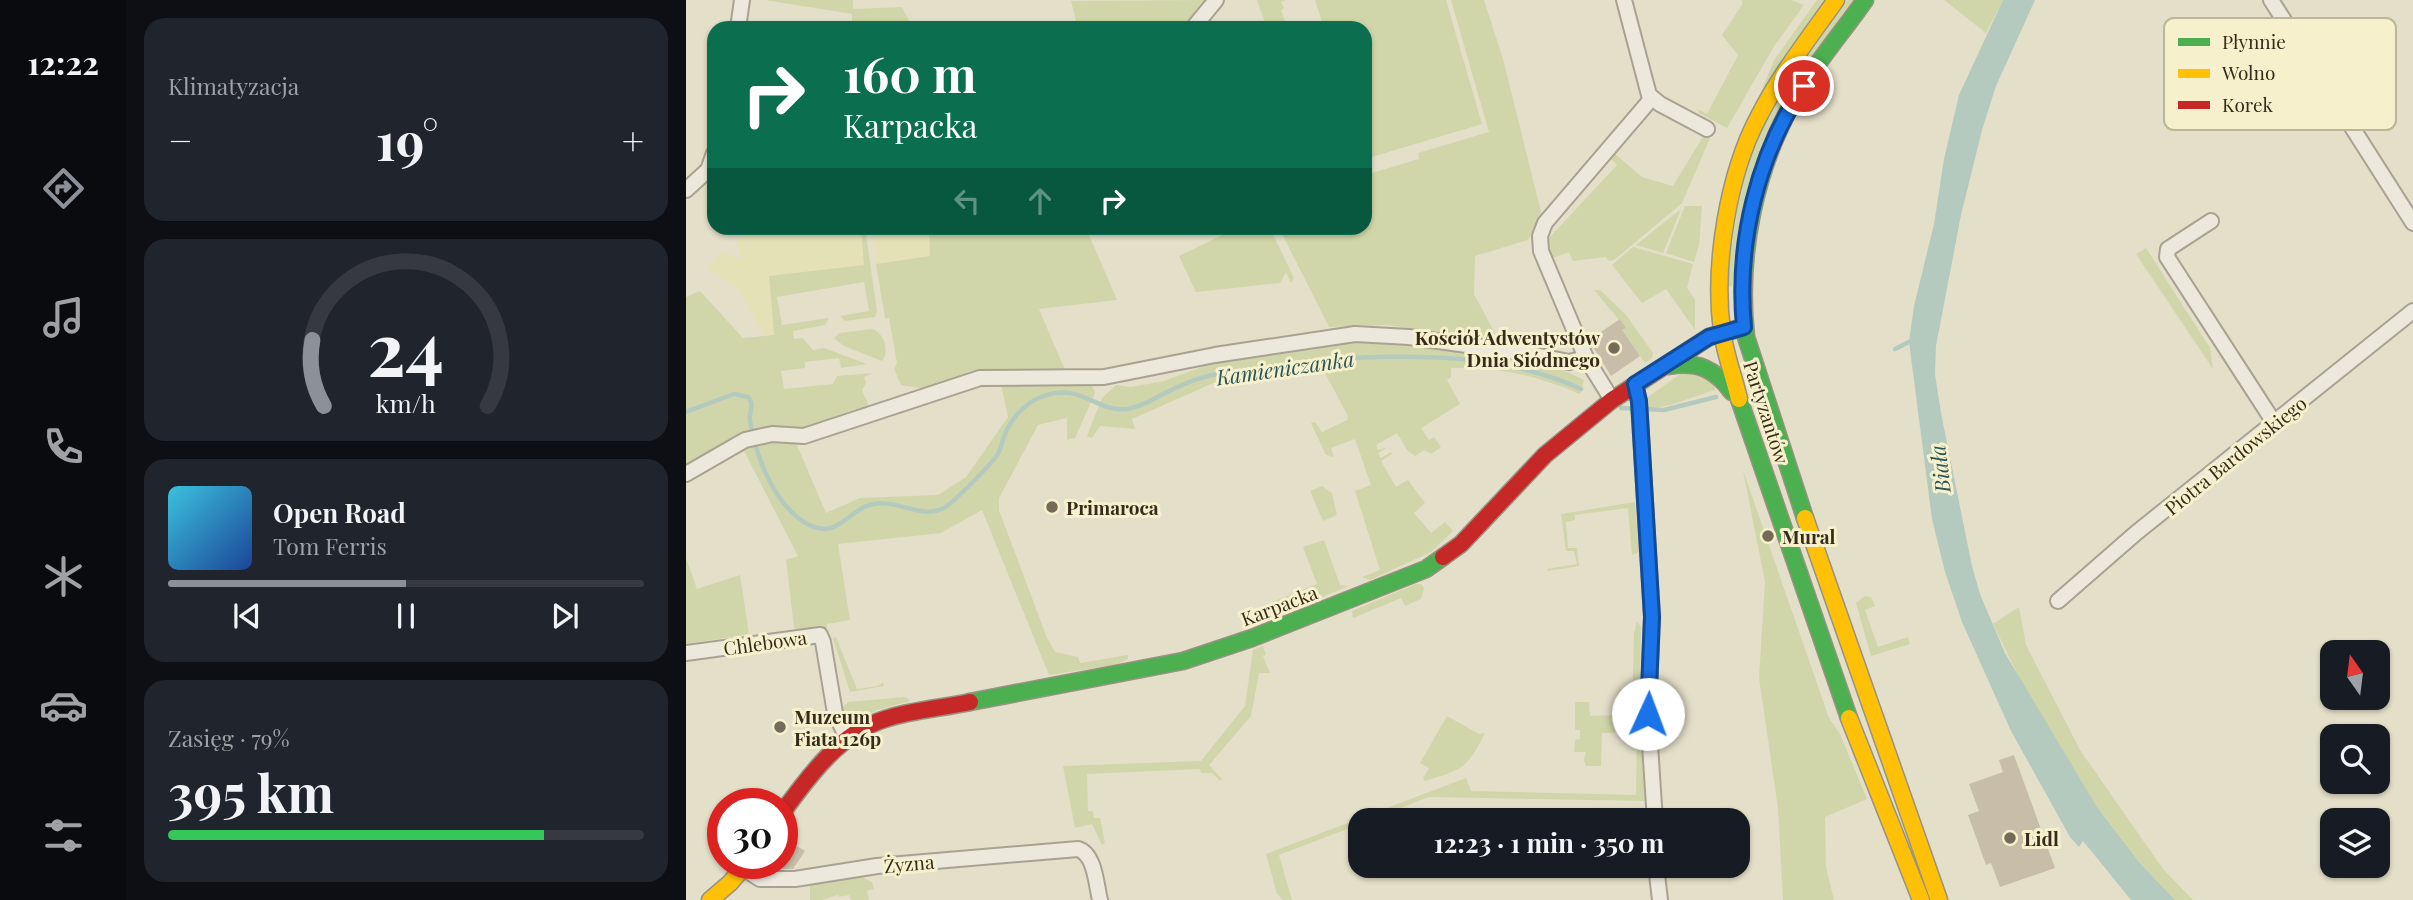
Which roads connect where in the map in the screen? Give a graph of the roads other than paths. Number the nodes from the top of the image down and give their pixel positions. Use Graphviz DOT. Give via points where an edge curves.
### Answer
graph roads {
  1 [pos="742,0"];
  2 [pos="1216,0"];
  3 [pos="1624,0"];
  4 [pos="1836,0"];
  5 [pos="1865,0"];
  6 [pos="2271,0"];
  7 [pos="2282,18"];
  8 [pos="738,21"];
  9 [pos="1199,21"];
  10 [pos="1652,98"];
  11 [pos="1707,130"];
  12 [pos="2354,130"];
  13 [pos="707,172"];
  14 [pos="686,190"];
  15 [pos="2211,221"];
  16 [pos="2413,223"];
  17 [pos="2413,310"];
  18 [pos="1744,327"];
  19 [pos="1722,332"];
  20 [pos="1586,358"];
  21 [pos="1660,368"];
  22 [pos="1635,384"];
  23 [pos="1612,400"];
  24 [pos="1741,405"];
  25 [pos="2274,424"];
  26 [pos="686,474"];
  27 [pos="1832,600"];
  28 [pos="2057,601"];
  29 [pos="1810,608"];
  30 [pos="686,653"];
  31 [pos="848,740"];
  32 [pos="798,792"];
  33 [pos="1654,808"];
  34 [pos="798,878"];
  35 [pos="1657,878"];
  36 [pos="731,879"];
  37 [pos="760,879"];
  38 [pos="792,879"];
  39 [pos="710,900"];
  40 [pos="1100,900"];
  41 [pos="1660,900"];
  42 [pos="1921,900"];
  43 [pos="1939,900"];
  1 -- 8 [label="street"];
  2 -- 9 [label="street"];
  3 -- 10 [label="street"];
  4 -- 19 [label="main road, Partyzantów" via="1772,92 1738,168 1723,238"];
  5 -- 18 [label="main road, Partyzantów" via="1795,99 1771,147 1748,229"];
  6 -- 7 [label="street"];
  10 -- 11 [label="street"];
  10 -- 20 [label="street" via="1545,223 1540,236 1541,251"];
  12 -- 16 [label="street"];
  13 -- 14 [label="street"];
  15 -- 25 [label="street" via="2168,249 2167,257"];
  17 -- 25 [label="street, Piotra Bardowskiego"];
  18 -- 19 [label="main road, Karpacka"];
  18 -- 27 [label="main road, Partyzantów"];
  19 -- 21 [label="main road, Karpacka"];
  19 -- 24 [label="main road, Partyzantów"];
  20 -- 23 [label="street"];
  20 -- 26 [label="street" via="1569,362 1409,337 1355,334 1104,377 980,378 804,436 765,435 745,440"];
  21 -- 22 [label="main road, Karpacka"];
  21 -- 24 [label="main road" via="1689,362 1706,365 1720,375"];
  22 -- 23 [label="main road, Karpacka"];
  22 -- 33 [label="street" via="1652,617 1648,714"];
  23 -- 31 [label="main road, Karpacka" via="1545,455 1448,555 1411,575 1192,658 905,713 875,723"];
  24 -- 29 [label="main road, Partyzantów"];
  25 -- 28 [label="street, Piotra Bardowskiego"];
  27 -- 29 [label="main road"];
  27 -- 43 [label="main road, Partyzantów"];
  29 -- 42 [label="main road, Partyzantów"];
  30 -- 31 [label="street, Chlebowa" via="820,635 835,713"];
  31 -- 32 [label="main road, Karpacka"];
  34 -- 40 [label="street, Żyzna" via="877,866 1078,849 1089,858"];
  35 -- 41 [label="street"];
  36 -- 39 [label="main road"];
  37 -- 38 [label="street, Żyzna"];
}
